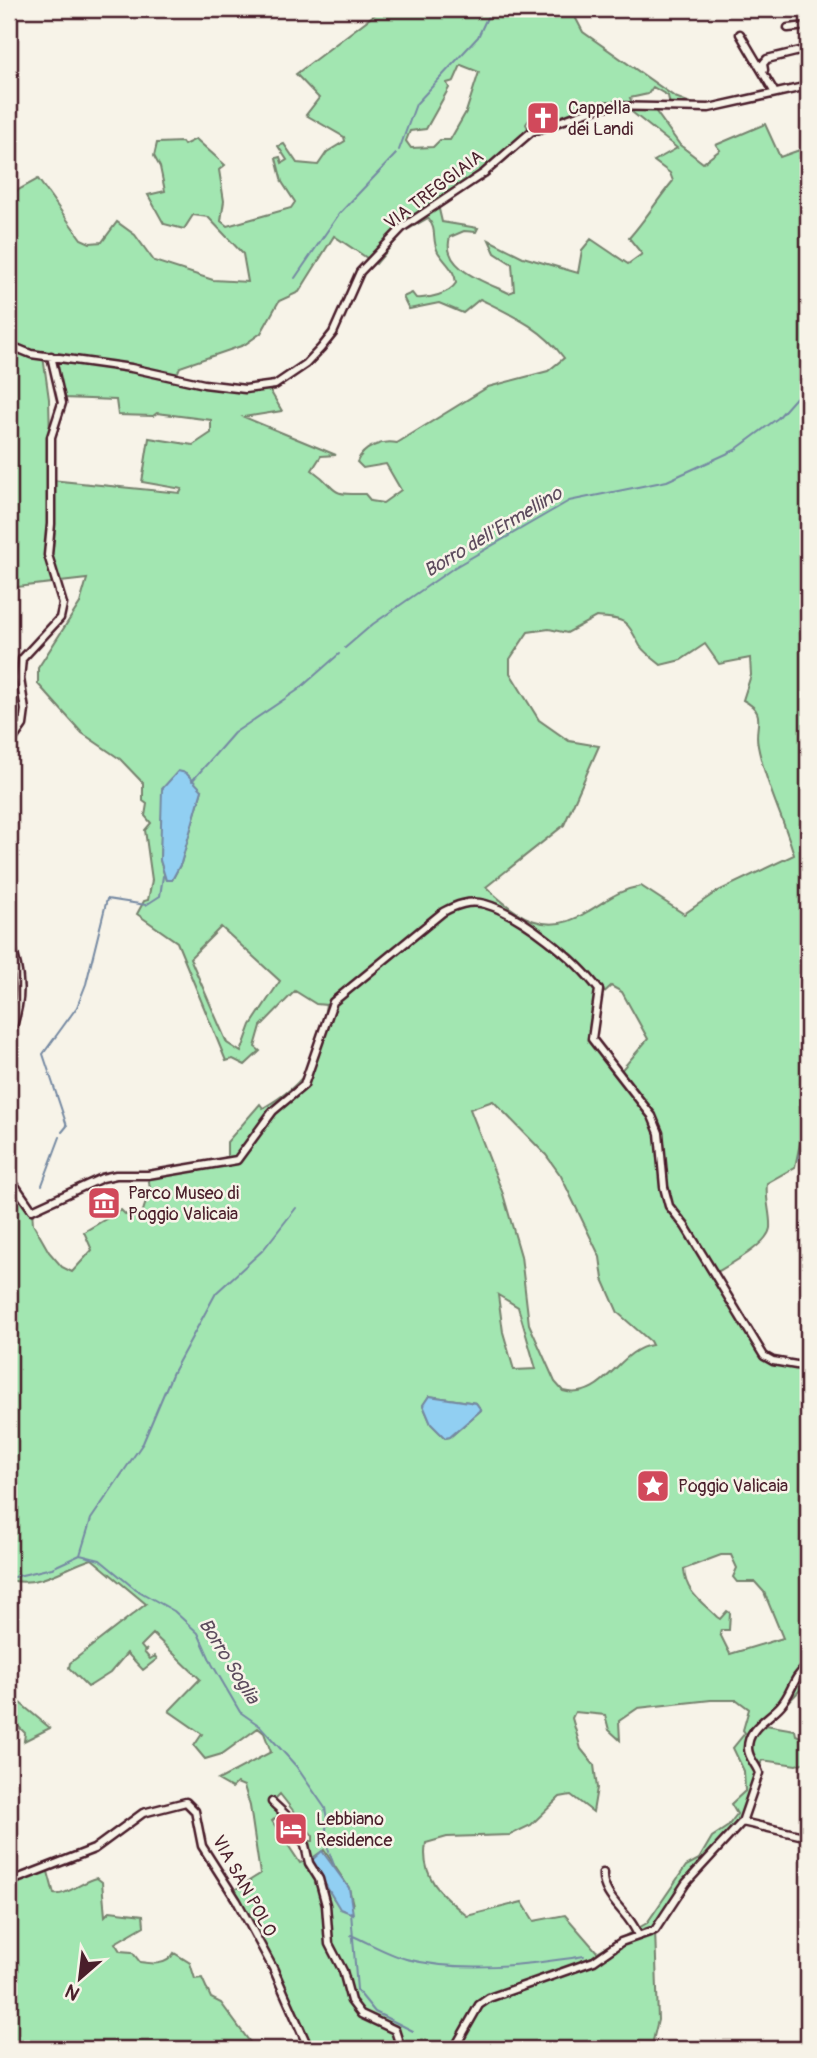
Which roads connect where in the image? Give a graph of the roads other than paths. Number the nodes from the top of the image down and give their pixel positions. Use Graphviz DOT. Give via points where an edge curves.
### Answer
graph roads {
  1 [pos="808,26"];
  2 [pos="788,28"];
  3 [pos="740,34"];
  4 [pos="808,49"];
  5 [pos="764,72"];
  6 [pos="808,86"];
  7 [pos="775,93"];
  8 [pos="9,345"];
  9 [pos="51,356"];
  10 [pos="9,745"];
  11 [pos="9,939"];
  12 [pos="9,1036"];
  13 [pos="9,1177"];
  14 [pos="808,1367"];
  15 [pos="808,1665"];
  16 [pos="272,1802"];
  17 [pos="742,1822"];
  18 [pos="808,1837"];
  19 [pos="603,1873"];
  20 [pos="9,1882"];
  21 [pos="638,1936"];
  22 [pos="309,2049"];
  23 [pos="401,2049"];
  24 [pos="454,2049"];
  1 -- 2 [label="street"];
  3 -- 5 [label="street"];
  4 -- 5 [label="street" via="767,59"];
  5 -- 7 [label="street"];
  6 -- 7 [label="street, VIA TREGGIAIA"];
  7 -- 9 [label="street, VIA TREGGIAIA" via="709,108 603,106 531,132 484,173 403,227 360,272 333,333 321,348 275,385 245,389"];
  8 -- 9 [label="street, VIA TREGGIAIA"];
  9 -- 10 [label="street" via="62,403 51,437 48,555 64,604 60,618 22,659 23,725"];
  11 -- 12 [label="street" via="22,989"];
  13 -- 14 [label="street" via="32,1210 102,1178 237,1160 273,1111 300,1091 326,1016 339,995 443,912 458,904 485,904 563,951 599,990 592,1039 652,1116 659,1133 669,1206 764,1356 773,1362"];
  15 -- 17 [label="street" via="793,1681 782,1704 757,1726 750,1739 748,1750 758,1773"];
  16 -- 23 [label="street" via="293,1826 319,1879 329,1944 351,2001 361,2014 395,2029"];
  17 -- 18 [label="street"];
  17 -- 21 [label="street" via="686,1883 655,1930"];
  19 -- 21 [label="street" via="606,1886"];
  20 -- 22 [label="street, VIA SAN POLO" via="94,1849 143,1813 186,1802 195,1811 202,1846 273,1968"];
  21 -- 24 [label="street" via="594,1961 488,1998 479,2005"];
}
